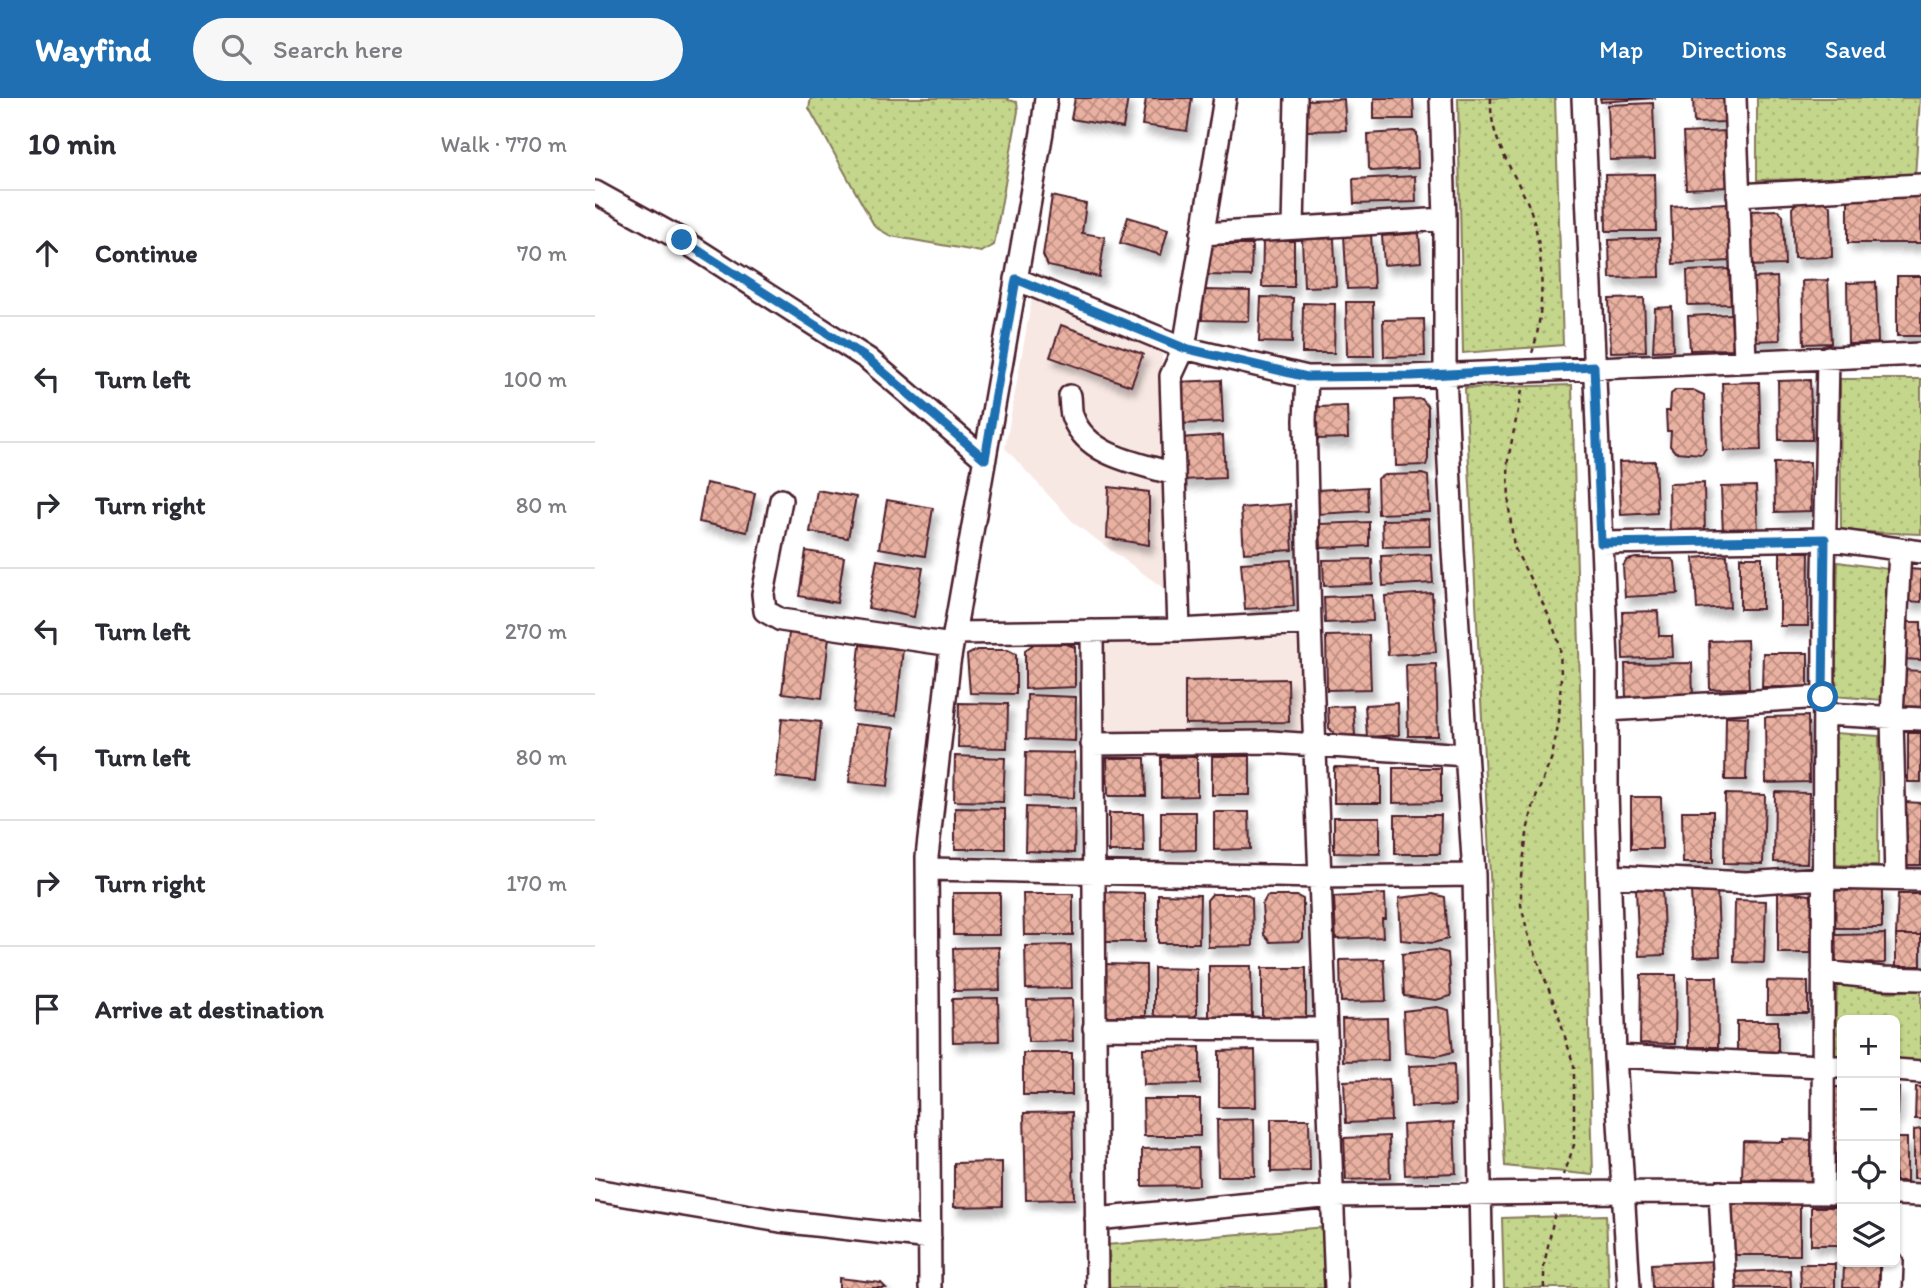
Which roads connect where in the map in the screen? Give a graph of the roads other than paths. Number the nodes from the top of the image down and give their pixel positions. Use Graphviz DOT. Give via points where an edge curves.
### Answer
graph roads {
  1 [pos="1046,98"];
  2 [pos="1225,98"];
  3 [pos="1296,98"];
  4 [pos="1441,98"];
  5 [pos="1583,98"];
  6 [pos="1735,98"];
  7 [pos="1921,185"];
  8 [pos="595,192"];
  9 [pos="1738,195"];
  10 [pos="1445,219"];
  11 [pos="1293,228"];
  12 [pos="1202,234"];
  13 [pos="1016,279"];
  14 [pos="1184,348"];
  15 [pos="1921,354"];
  16 [pos="1828,357"];
  17 [pos="1745,360"];
  18 [pos="1594,366"];
  19 [pos="1445,374"];
  20 [pos="1307,377"];
  21 [pos="1070,396"];
  22 [pos="985,459"];
  23 [pos="1174,474"];
  24 [pos="781,500"];
  25 [pos="1825,539"];
  26 [pos="1601,543"];
  27 [pos="1910,550"];
  28 [pos="1310,623"];
  29 [pos="1179,630"];
  30 [pos="1092,631"];
  31 [pos="953,639"];
  32 [pos="1824,706"];
  33 [pos="1607,710"];
  34 [pos="1892,717"];
  35 [pos="1921,719"];
  36 [pos="1092,744"];
  37 [pos="1316,744"];
  38 [pos="1466,755"];
  39 [pos="927,869"];
  40 [pos="1094,873"];
  41 [pos="1474,875"];
  42 [pos="1609,876"];
  43 [pos="1319,877"];
  44 [pos="1824,878"];
  45 [pos="1896,879"];
  46 [pos="1921,880"];
  47 [pos="1823,972"];
  48 [pos="1921,979"];
  49 [pos="1094,1028"];
  50 [pos="1325,1029"];
  51 [pos="1615,1056"];
  52 [pos="1832,1066"];
  53 [pos="1900,1070"];
  54 [pos="1921,1072"];
  55 [pos="595,1189"];
  56 [pos="1622,1192"];
  57 [pos="1720,1192"];
  58 [pos="1833,1193"];
  59 [pos="1900,1194"];
  60 [pos="1479,1195"];
  61 [pos="1921,1195"];
  62 [pos="1333,1196"];
  63 [pos="1096,1219"];
  64 [pos="930,1238"];
  65 [pos="1892,1267"];
  66 [pos="930,1288"];
  67 [pos="1097,1288"];
  68 [pos="1336,1288"];
  69 [pos="1482,1288"];
  70 [pos="1629,1288"];
  71 [pos="1725,1288"];
  72 [pos="1891,1288"];
  1 -- 13 [label="street"];
  2 -- 12 [label="street"];
  3 -- 11 [label="street"];
  4 -- 10 [label="street"];
  5 -- 18 [label="street"];
  6 -- 9 [label="street"];
  7 -- 9 [label="street"];
  8 -- 22 [label="street" via="682,240 868,359"];
  9 -- 17 [label="street"];
  10 -- 11 [label="street"];
  10 -- 19 [label="street"];
  11 -- 12 [label="street"];
  12 -- 14 [label="street"];
  13 -- 14 [label="street"];
  13 -- 22 [label="street"];
  14 -- 20 [label="street"];
  14 -- 23 [label="street" via="1171,376"];
  15 -- 16 [label="street"];
  16 -- 17 [label="street"];
  16 -- 25 [label="street"];
  17 -- 18 [label="street"];
  18 -- 19 [label="street"];
  18 -- 26 [label="street"];
  19 -- 20 [label="street"];
  19 -- 38 [label="street"];
  20 -- 28 [label="street"];
  21 -- 23 [label="street" via="1072,417 1086,439 1119,457"];
  22 -- 31 [label="street"];
  23 -- 29 [label="street"];
  24 -- 31 [label="street" via="763,594 765,611 781,620"];
  25 -- 26 [label="street"];
  25 -- 27 [label="street"];
  25 -- 32 [label="street"];
  26 -- 33 [label="street"];
  27 -- 34 [label="street"];
  28 -- 29 [label="street"];
  28 -- 37 [label="street"];
  29 -- 30 [label="street"];
  30 -- 31 [label="street"];
  30 -- 36 [label="street"];
  31 -- 39 [label="street"];
  32 -- 33 [label="street"];
  32 -- 34 [label="street"];
  32 -- 44 [label="street"];
  33 -- 42 [label="street"];
  34 -- 35 [label="street"];
  34 -- 45 [label="street"];
  36 -- 37 [label="street"];
  36 -- 40 [label="street"];
  37 -- 38 [label="street"];
  37 -- 43 [label="street"];
  38 -- 41 [label="street"];
  39 -- 40 [label="street"];
  39 -- 64 [label="street"];
  40 -- 43 [label="street"];
  40 -- 49 [label="street"];
  41 -- 43 [label="street"];
  41 -- 60 [label="street"];
  42 -- 44 [label="street" via="1747,883"];
  42 -- 51 [label="street"];
  43 -- 50 [label="street"];
  44 -- 45 [label="street"];
  44 -- 47 [label="street"];
  45 -- 46 [label="street"];
  47 -- 48 [label="street"];
  47 -- 52 [label="street"];
  49 -- 50 [label="street"];
  49 -- 63 [label="street"];
  50 -- 62 [label="street"];
  51 -- 52 [label="street"];
  51 -- 56 [label="street"];
  52 -- 58 [label="street"];
  53 -- 54 [label="street"];
  55 -- 64 [label="street" via="780,1220"];
  56 -- 57 [label="street"];
  56 -- 60 [label="street"];
  56 -- 70 [label="street"];
  57 -- 58 [label="street"];
  57 -- 71 [label="street"];
  59 -- 61 [label="street"];
  60 -- 62 [label="street"];
  60 -- 69 [label="street"];
  62 -- 63 [label="street"];
  62 -- 68 [label="street"];
  63 -- 67 [label="street"];
  64 -- 66 [label="street"];
  65 -- 72 [label="street"];
}
